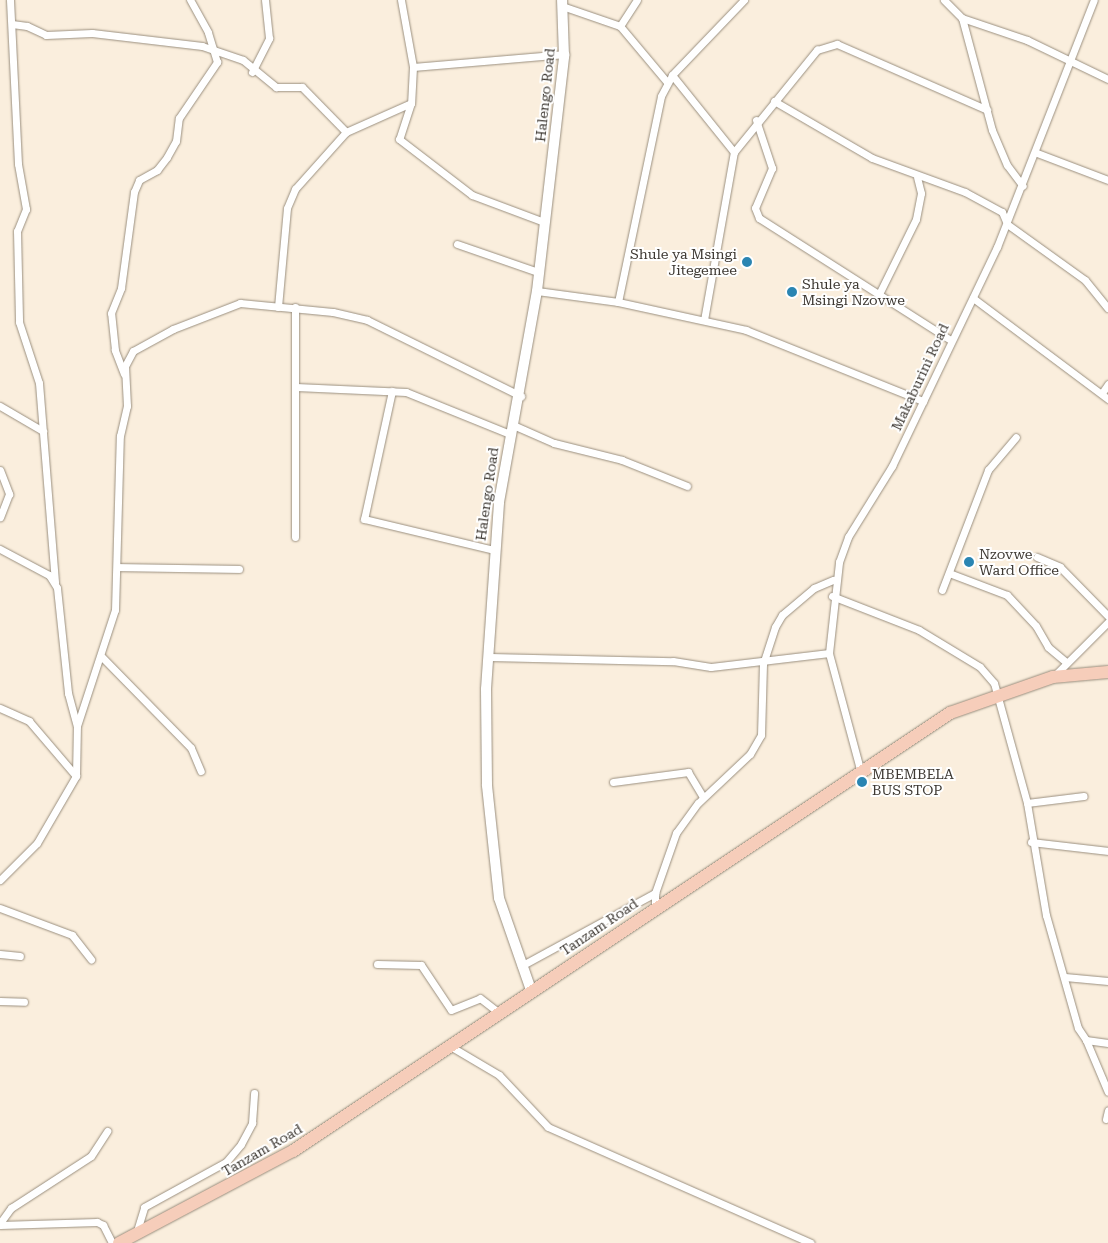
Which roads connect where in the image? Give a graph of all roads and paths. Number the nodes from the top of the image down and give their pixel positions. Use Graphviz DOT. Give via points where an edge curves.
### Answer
graph roads {
  1 [pos="10,0"];
  2 [pos="190,0"];
  3 [pos="265,0"];
  4 [pos="401,0"];
  5 [pos="637,0"];
  6 [pos="744,0"];
  7 [pos="937,0"];
  8 [pos="944,0"];
  9 [pos="1094,0"];
  10 [pos="562,3"];
  11 [pos="951,7"];
  12 [pos="962,18"];
  13 [pos="12,24"];
  14 [pos="620,26"];
  15 [pos="216,52"];
  16 [pos="564,54"];
  17 [pos="1069,60"];
  18 [pos="413,67"];
  19 [pos="252,72"];
  20 [pos="672,74"];
  21 [pos="1108,79"];
  22 [pos="667,82"];
  23 [pos="774,101"];
  24 [pos="412,103"];
  25 [pos="987,110"];
  26 [pos="756,120"];
  27 [pos="346,132"];
  28 [pos="734,152"];
  29 [pos="1037,153"];
  30 [pos="917,177"];
  31 [pos="1108,180"];
  32 [pos="1023,186"];
  33 [pos="544,222"];
  34 [pos="1007,224"];
  35 [pos="456,244"];
  36 [pos="538,272"];
  37 [pos="536,291"];
  38 [pos="880,292"];
  39 [pos="973,298"];
  40 [pos="618,302"];
  41 [pos="278,307"];
  42 [pos="295,307"];
  43 [pos="1108,308"];
  44 [pos="704,320"];
  45 [pos="949,339"];
  46 [pos="124,375"];
  47 [pos="1108,384"];
  48 [pos="296,387"];
  49 [pos="392,391"];
  50 [pos="1102,393"];
  51 [pos="521,396"];
  52 [pos="1108,399"];
  53 [pos="923,401"];
  54 [pos="0,406"];
  55 [pos="512,429"];
  56 [pos="43,431"];
  57 [pos="1016,437"];
  58 [pos="0,470"];
  59 [pos="688,486"];
  60 [pos="0,517"];
  61 [pos="295,537"];
  62 [pos="0,549"];
  63 [pos="494,550"];
  64 [pos="1037,557"];
  65 [pos="117,567"];
  66 [pos="239,568"];
  67 [pos="950,573"];
  68 [pos="833,580"];
  69 [pos="55,582"];
  70 [pos="942,590"];
  71 [pos="832,596"];
  72 [pos="1108,616"];
  73 [pos="1108,622"];
  74 [pos="828,652"];
  75 [pos="102,657"];
  76 [pos="490,657"];
  77 [pos="1066,662"];
  78 [pos="762,664"];
  79 [pos="1108,672"];
  80 [pos="1052,677"];
  81 [pos="999,692"];
  82 [pos="0,708"];
  83 [pos="77,726"];
  84 [pos="860,769"];
  85 [pos="201,771"];
  86 [pos="76,776"];
  87 [pos="613,782"];
  88 [pos="1084,796"];
  89 [pos="704,797"];
  90 [pos="1027,803"];
  91 [pos="1031,842"];
  92 [pos="1108,851"];
  93 [pos="0,880"];
  94 [pos="655,893"];
  95 [pos="0,908"];
  96 [pos="655,908"];
  97 [pos="0,954"];
  98 [pos="20,956"];
  99 [pos="91,959"];
  100 [pos="377,964"];
  101 [pos="521,966"];
  102 [pos="1065,977"];
  103 [pos="1108,981"];
  104 [pos="531,990"];
  105 [pos="0,1001"];
  106 [pos="24,1002"];
  107 [pos="499,1013"];
  108 [pos="1086,1040"];
  109 [pos="1108,1043"];
  110 [pos="450,1046"];
  111 [pos="254,1092"];
  112 [pos="1108,1092"];
  113 [pos="1108,1110"];
  114 [pos="1106,1119"];
  115 [pos="107,1131"];
  116 [pos="0,1224"];
  117 [pos="128,1240"];
  118 [pos="112,1243"];
  119 [pos="811,1243"];
  1 -- 13 [label="street"];
  2 -- 15 [label="street"];
  3 -- 19 [label="street" via="269,38"];
  4 -- 18 [label="street"];
  5 -- 14 [label="street"];
  6 -- 20 [label="street"];
  7 -- 11 [label="street"];
  8 -- 11 [label="street"];
  9 -- 17 [label="street, Makaburini Road"];
  10 -- 14 [label="street"];
  10 -- 16 [label="street, Halengo Road"];
  11 -- 12 [label="street"];
  12 -- 17 [label="street"];
  12 -- 25 [label="street"];
  13 -- 15 [label="street" via="27,26 46,35 134,37"];
  13 -- 56 [label="street" via="18,164 26,209 17,231 19,322 38,376"];
  14 -- 22 [label="street"];
  15 -- 19 [label="street" via="242,60"];
  15 -- 46 [label="street" via="216,69 179,118 176,141 167,157 157,170 139,180 134,192 121,288 111,313 115,350"];
  16 -- 18 [label="street"];
  16 -- 33 [label="street, Halengo Road"];
  17 -- 21 [label="street"];
  17 -- 29 [label="street, Makaburini Road"];
  18 -- 24 [label="street"];
  19 -- 27 [label="street" via="276,86 302,87"];
  20 -- 22 [label="street"];
  20 -- 28 [label="street"];
  22 -- 40 [label="street"];
  23 -- 25 [label="street" via="817,50 836,44"];
  23 -- 26 [label="street"];
  23 -- 30 [label="street" via="856,150"];
  24 -- 27 [label="street"];
  24 -- 33 [label="street" via="399,135 408,149 472,195"];
  25 -- 32 [label="street" via="1000,152"];
  26 -- 28 [label="street"];
  26 -- 38 [label="street" via="772,168 755,208 759,218"];
  27 -- 41 [label="street" via="323,153 288,202"];
  28 -- 44 [label="street"];
  29 -- 31 [label="street"];
  29 -- 32 [label="street, Makaburini Road"];
  30 -- 34 [label="street" via="993,206 1002,212"];
  30 -- 38 [label="street" via="921,193 916,219"];
  32 -- 34 [label="street, Makaburini Road"];
  33 -- 36 [label="street, Halengo Road"];
  34 -- 39 [label="street, Makaburini Road"];
  34 -- 43 [label="street" via="1085,280"];
  35 -- 36 [label="street"];
  36 -- 37 [label="street, Halengo Road"];
  37 -- 40 [label="street"];
  37 -- 51 [label="street, Halengo Road"];
  38 -- 45 [label="street"];
  39 -- 45 [label="street, Makaburini Road"];
  39 -- 50 [label="street"];
  40 -- 44 [label="street"];
  41 -- 42 [label="street"];
  41 -- 46 [label="street" via="240,303 206,314 133,352"];
  42 -- 48 [label="street"];
  42 -- 51 [label="street" via="367,320"];
  44 -- 53 [label="street" via="775,340"];
  45 -- 53 [label="street, Makaburini Road"];
  46 -- 65 [label="street"];
  47 -- 50 [label="street"];
  48 -- 49 [label="street"];
  48 -- 61 [label="street"];
  49 -- 55 [label="street" via="414,394"];
  49 -- 63 [label="street" via="364,519"];
  50 -- 52 [label="street"];
  51 -- 55 [label="street, Halengo Road"];
  53 -- 68 [label="street, Makaburini Road" via="892,466 848,537"];
  54 -- 56 [label="street"];
  55 -- 59 [label="street" via="622,460"];
  55 -- 63 [label="street, Halengo Road"];
  56 -- 69 [label="street"];
  57 -- 67 [label="street" via="988,470"];
  58 -- 60 [label="street" via="9,494"];
  62 -- 69 [label="street"];
  63 -- 76 [label="street, Halengo Road"];
  64 -- 72 [label="street" via="1060,567"];
  65 -- 66 [label="street"];
  65 -- 75 [label="street" via="115,610"];
  67 -- 70 [label="street"];
  67 -- 77 [label="street" via="1007,596 1036,626 1048,647"];
  68 -- 71 [label="street, Makaburini Road"];
  68 -- 78 [label="street" via="814,588 782,615"];
  69 -- 83 [label="street"];
  71 -- 74 [label="street, Makaburini Road"];
  71 -- 81 [label="street" via="919,630 980,667"];
  73 -- 77 [label="street"];
  74 -- 78 [label="street"];
  74 -- 84 [label="street, Makaburini Road"];
  75 -- 83 [label="street"];
  75 -- 85 [label="street" via="191,748"];
  76 -- 78 [label="street" via="673,661 711,667"];
  76 -- 101 [label="street, Halengo Road" via="485,749 495,874"];
  77 -- 80 [label="street"];
  78 -- 89 [label="street" via="761,735 750,754"];
  79 -- 80 [label="highway, Tanzam Road"];
  80 -- 81 [label="highway, Tanzam Road"];
  81 -- 84 [label="highway, Tanzam Road" via="950,713"];
  81 -- 90 [label="street"];
  82 -- 86 [label="street" via="29,721"];
  83 -- 86 [label="street"];
  84 -- 96 [label="highway, Tanzam Road"];
  86 -- 93 [label="street" via="37,844"];
  87 -- 89 [label="street" via="688,772"];
  88 -- 90 [label="street"];
  89 -- 94 [label="street" via="676,833"];
  90 -- 91 [label="street"];
  91 -- 92 [label="street"];
  91 -- 102 [label="street"];
  94 -- 96 [label="street"];
  94 -- 101 [label="street"];
  95 -- 99 [label="street" via="72,935"];
  96 -- 104 [label="highway, Tanzam Road"];
  97 -- 98 [label="street"];
  100 -- 107 [label="street" via="421,965 452,1010 480,998"];
  101 -- 104 [label="street, Halengo Road"];
  102 -- 103 [label="street"];
  102 -- 108 [label="street" via="1078,1028"];
  104 -- 107 [label="highway, Tanzam Road"];
  105 -- 106 [label="street"];
  107 -- 110 [label="highway, Tanzam Road"];
  108 -- 109 [label="street"];
  108 -- 112 [label="street"];
  110 -- 117 [label="highway, Tanzam Road" via="293,1151"];
  110 -- 119 [label="street" via="499,1075 548,1127"];
  111 -- 117 [label="street" via="252,1123 226,1162 144,1207"];
  113 -- 114 [label="street"];
  115 -- 116 [label="street" via="91,1156 11,1208"];
  116 -- 118 [label="street" via="97,1222 104,1225"];
}
